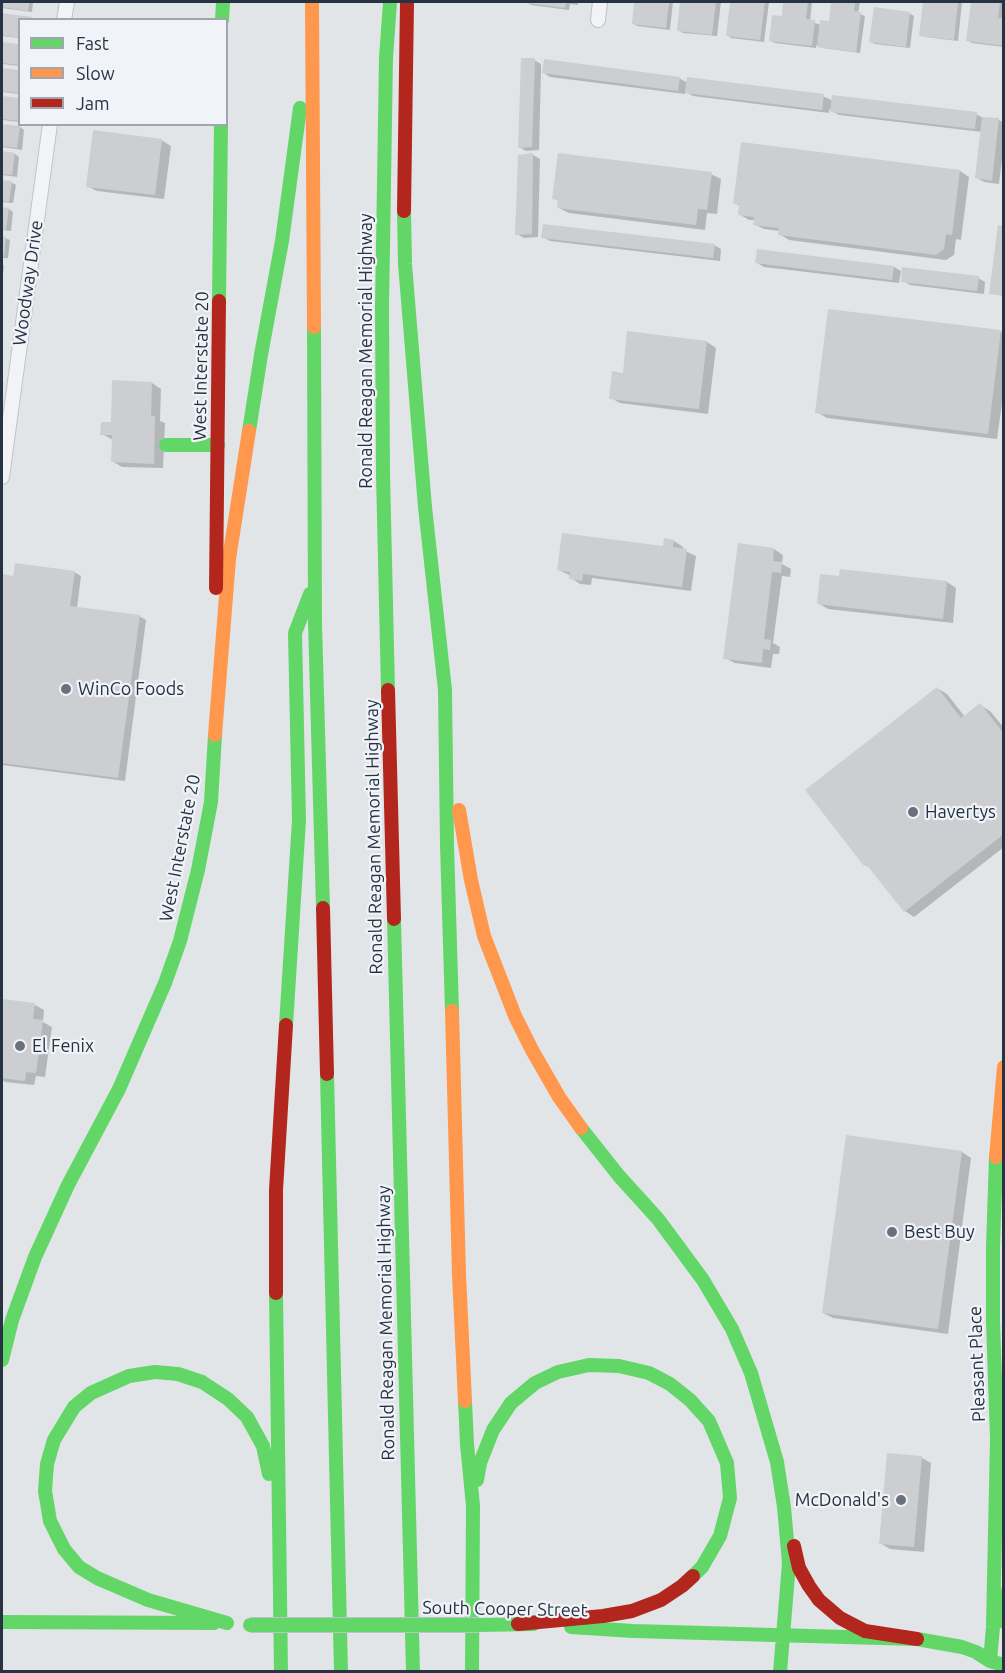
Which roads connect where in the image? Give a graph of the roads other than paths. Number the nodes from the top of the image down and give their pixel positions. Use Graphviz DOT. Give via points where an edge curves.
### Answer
graph roads {
  1 [pos="67,2"];
  2 [pos="223,2"];
  3 [pos="312,2"];
  4 [pos="390,2"];
  5 [pos="407,2"];
  6 [pos="600,2"];
  7 [pos="64,18"];
  8 [pos="222,18"];
  9 [pos="311,19"];
  10 [pos="598,20"];
  11 [pos="50,126"];
  12 [pos="221,126"];
  13 [pos="166,445"];
  14 [pos="218,445"];
  15 [pos="2,477"];
  16 [pos="315,581"];
  17 [pos="445,690"];
  18 [pos="215,735"];
  19 [pos="1004,1067"];
  20 [pos="2,1360"];
  21 [pos="473,1506"];
  22 [pos="784,1506"];
  23 [pos="280,1560"];
  24 [pos="994,1587"];
  25 [pos="1004,1622"];
  26 [pos="2,1623"];
  27 [pos="227,1623"];
  28 [pos="518,1624"];
  29 [pos="783,1636"];
  30 [pos="917,1639"];
  31 [pos="992,1666"];
  32 [pos="281,1671"];
  33 [pos="341,1671"];
  34 [pos="413,1671"];
  35 [pos="472,1671"];
  36 [pos="780,1671"];
  1 -- 7 [label="street"];
  2 -- 8 [label="main road"];
  3 -- 9 [label="main road"];
  4 -- 34 [label="main road, Ronald Reagan Memorial Highway" via="382,296 383,474"];
  5 -- 17 [label="main road" via="405,264"];
  6 -- 10 [label="street"];
  9 -- 16 [label="main road"];
  9 -- 18 [label="main road" via="282,241 231,541"];
  11 -- 15 [label="street, Woodway Drive"];
  12 -- 14 [label="main road, West Interstate 20"];
  13 -- 14 [label="main road"];
  14 -- 18 [label="main road, West Interstate 20"];
  16 -- 23 [label="main road" via="295,633 298,820 276,1190"];
  16 -- 33 [label="main road"];
  17 -- 21 [label="main road" via="459,1264"];
  17 -- 22 [label="main road" via="471,880 484,936 511,1007 559,1097 619,1176 658,1219 703,1280 732,1329 751,1373 777,1462"];
  18 -- 20 [label="main road, West Interstate 20" via="211,802 180,941 119,1089 35,1257"];
  19 -- 24 [label="main road, Pleasant Place" via="993,1247 997,1438"];
  21 -- 28 [label="main road" via="480,1462 493,1430 512,1403 535,1383 558,1372 589,1365 649,1373 670,1384 709,1421 727,1463 730,1498 720,1536 702,1567 682,1586 661,1600 632,1611"];
  21 -- 35 [label="main road"];
  22 -- 29 [label="main road" via="789,1563"];
  22 -- 30 [label="main road" via="799,1568 819,1600 840,1618 866,1631"];
  23 -- 27 [label="main road" via="273,1491 263,1446 247,1417 228,1399 202,1382 155,1372 106,1385 74,1407 54,1440 45,1491 51,1521 64,1550 79,1567 118,1588"];
  23 -- 32 [label="main road"];
  24 -- 25 [label="main road"];
  24 -- 31 [label="main road, Pleasant Place"];
  26 -- 27 [label="main road, South Cooper Street"];
  27 -- 28 [label="main road, South Cooper Street, bridge"];
  28 -- 29 [label="main road, South Cooper Street"];
  29 -- 30 [label="main road, South Cooper Street"];
  29 -- 36 [label="main road"];
  30 -- 31 [label="main road, South Cooper Street" via="976,1652"];
}
